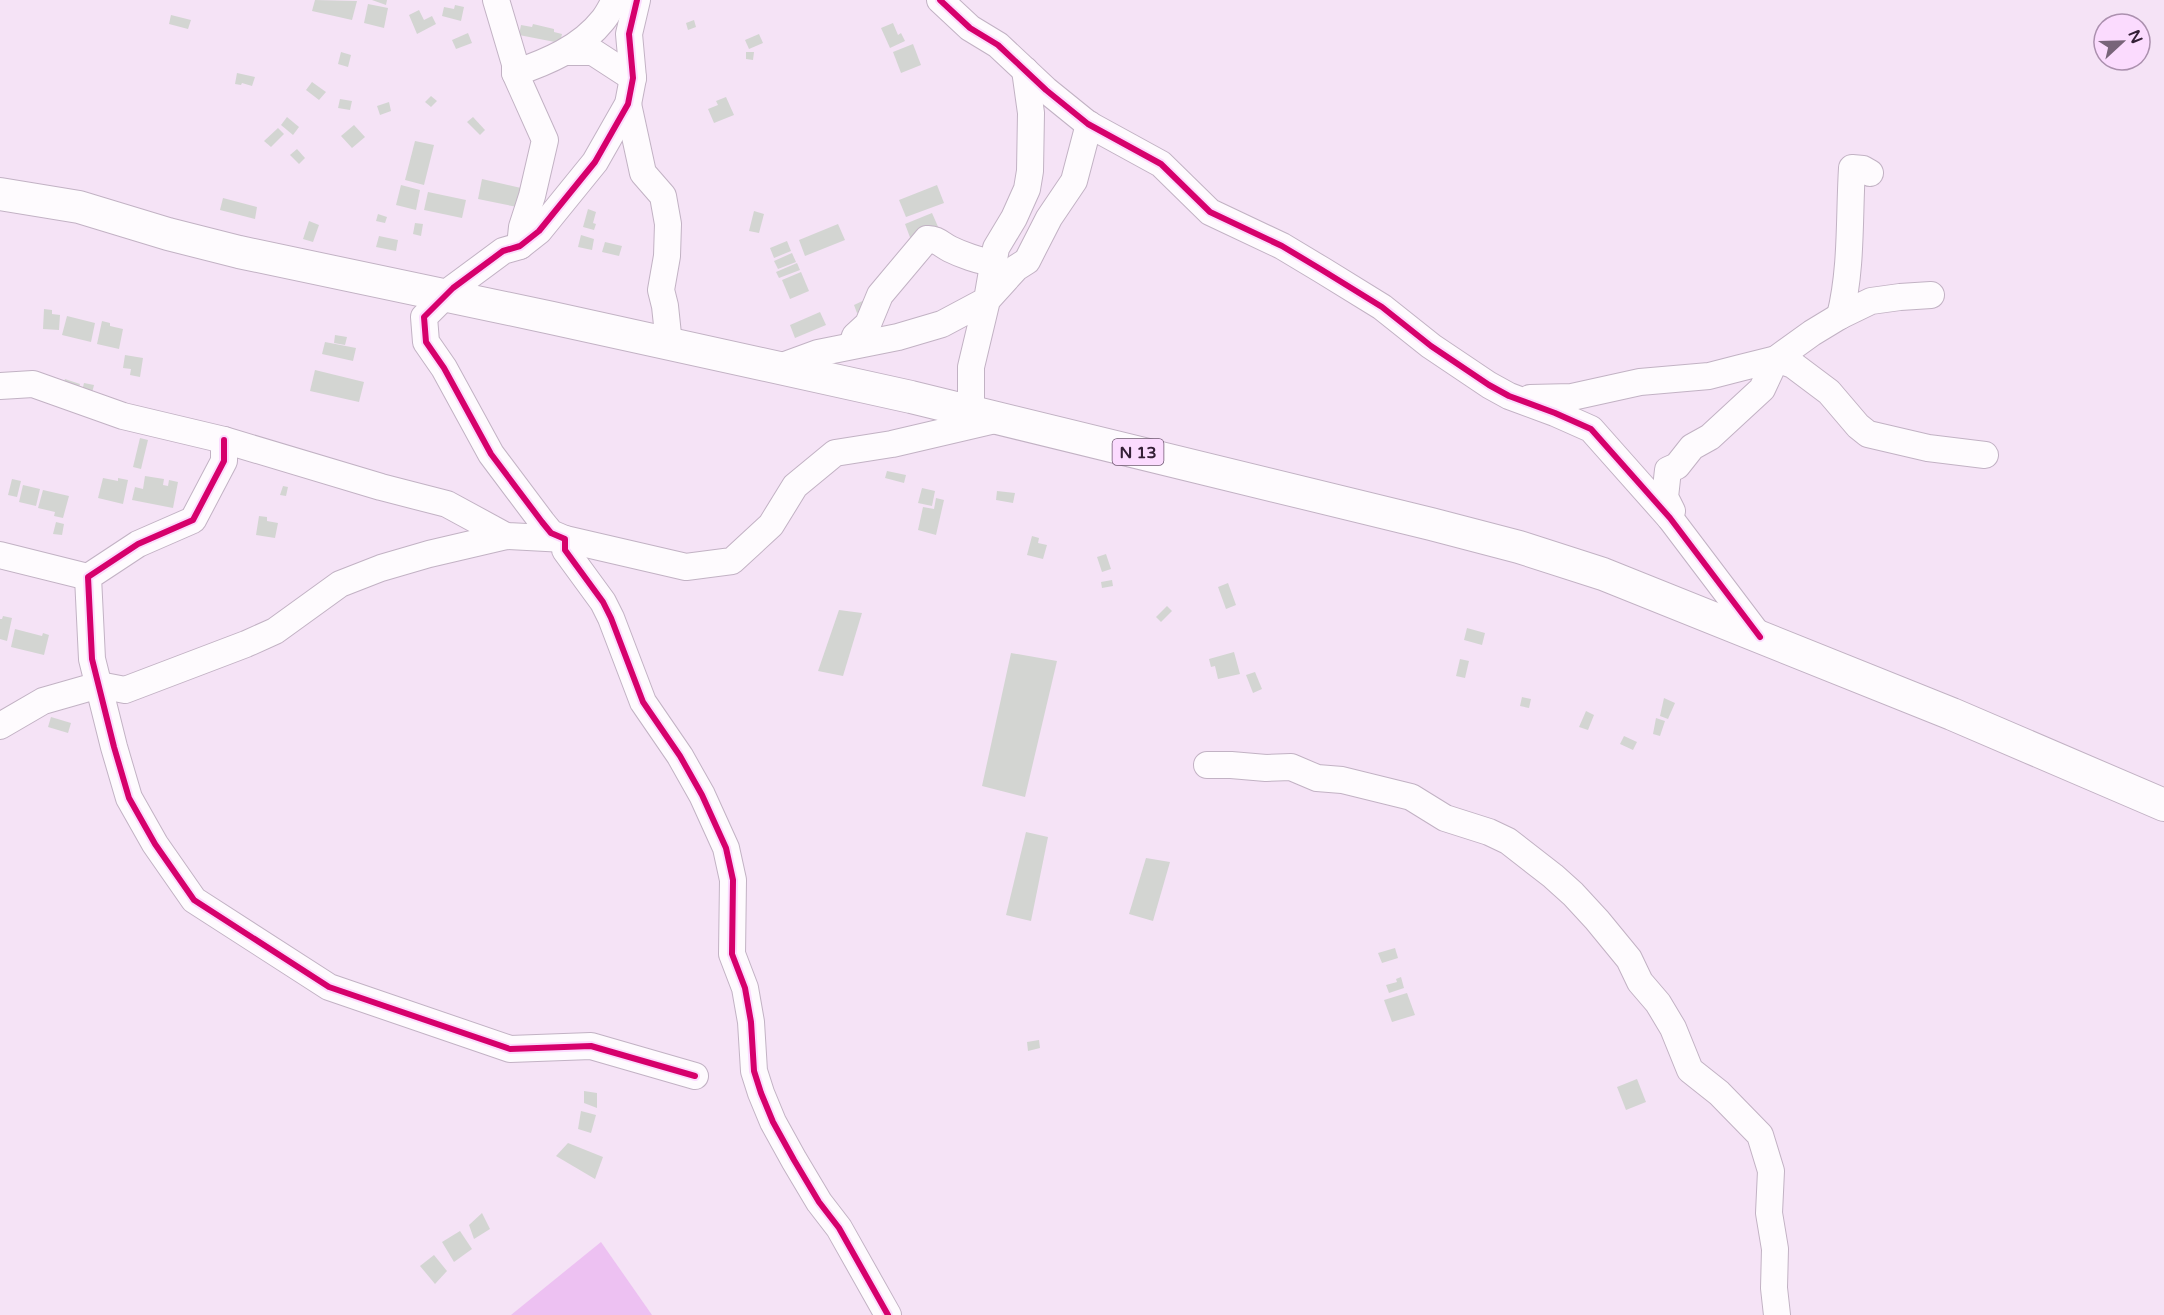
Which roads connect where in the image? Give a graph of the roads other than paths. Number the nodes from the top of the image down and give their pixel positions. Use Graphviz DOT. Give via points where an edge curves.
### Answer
graph roads {
  1 [pos="496,0"];
  2 [pos="615,0"];
  3 [pos="637,0"];
  4 [pos="940,0"];
  5 [pos="566,52"];
  6 [pos="1025,70"];
  7 [pos="515,73"];
  8 [pos="633,78"];
  9 [pos="628,104"];
  10 [pos="1089,124"];
  11 [pos="1870,173"];
  12 [pos="0,194"];
  13 [pos="520,246"];
  14 [pos="993,262"];
  15 [pos="1931,295"];
  16 [pos="447,296"];
  17 [pos="987,300"];
  18 [pos="1840,316"];
  19 [pos="669,344"];
  20 [pos="852,345"];
  21 [pos="1776,359"];
  22 [pos="777,368"];
  23 [pos="0,386"];
  24 [pos="1509,396"];
  25 [pos="969,411"];
  26 [pos="999,418"];
  27 [pos="224,440"];
  28 [pos="1985,455"];
  29 [pos="1670,518"];
  30 [pos="506,536"];
  31 [pos="565,539"];
  32 [pos="0,555"];
  33 [pos="88,577"];
  34 [pos="1760,637"];
  35 [pos="99,685"];
  36 [pos="0,726"];
  37 [pos="1207,765"];
  38 [pos="2164,805"];
  39 [pos="695,1076"];
  40 [pos="888,1315"];
  41 [pos="1777,1315"];
  1 -- 7 [label="street"];
  2 -- 5 [label="street" via="603,20"];
  3 -- 8 [label="street" via="629,34"];
  4 -- 6 [label="street"];
  5 -- 7 [label="street"];
  5 -- 8 [label="street" via="593,52"];
  6 -- 10 [label="street"];
  6 -- 14 [label="street" via="1031,113 1027,189"];
  7 -- 13 [label="street" via="545,140"];
  8 -- 9 [label="street"];
  9 -- 13 [label="street" via="595,162 539,231"];
  9 -- 19 [label="street" via="643,173 663,196 668,224 668,256 661,290"];
  10 -- 17 [label="street" via="1074,181 1027,261"];
  10 -- 24 [label="street" via="1161,164 1210,212 1322,270"];
  11 -- 18 [label="street" via="1852,168 1851,221"];
  12 -- 16 [label="main road, N 13" via="80,207 239,252"];
  13 -- 16 [label="street" via="503,251"];
  14 -- 17 [label="street"];
  14 -- 20 [label="street" via="983,262 933,238 927,239 880,296 868,324 855,336"];
  15 -- 18 [label="street" via="1871,301"];
  16 -- 19 [label="main road, N 13"];
  16 -- 31 [label="street" via="424,317 426,342 491,454 551,533"];
  17 -- 20 [label="street" via="942,324"];
  17 -- 25 [label="street" via="971,367"];
  18 -- 21 [label="street"];
  19 -- 22 [label="main road, N 13"];
  20 -- 22 [label="street"];
  21 -- 24 [label="street" via="1709,376 1640,382 1572,397"];
  21 -- 28 [label="street" via="1794,365 1823,387 1868,434"];
  21 -- 29 [label="street" via="1762,389 1668,470 1665,497 1672,511"];
  22 -- 25 [label="main road, N 13"];
  23 -- 27 [label="street" via="33,384 123,416"];
  24 -- 29 [label="street" via="1591,429"];
  25 -- 26 [label="main road, N 13"];
  26 -- 31 [label="street" via="892,444 835,453 795,486 771,525 732,561 686,567"];
  26 -- 34 [label="main road, N 13" via="1519,547 1603,574"];
  27 -- 30 [label="street" via="447,504"];
  27 -- 33 [label="street" via="224,461 193,520 138,544"];
  29 -- 34 [label="street"];
  30 -- 31 [label="street"];
  30 -- 35 [label="street" via="419,556 340,584 275,631 191,666 125,690"];
  31 -- 40 [label="street" via="565,550 611,618 643,702 680,756 726,848 733,880 732,954 745,988 754,1071 773,1122"];
  32 -- 33 [label="street"];
  33 -- 35 [label="street" via="92,659"];
  34 -- 38 [label="main road, N 13"];
  35 -- 36 [label="street" via="43,701"];
  35 -- 39 [label="street" via="129,798 194,900 329,987 510,1049 591,1046"];
  37 -- 41 [label="street" via="1291,767 1317,778 1411,797 1445,818 1508,841 1573,894 1629,959 1640,982 1673,1028 1690,1070 1760,1135 1771,1171 1769,1213 1775,1249"];
}
